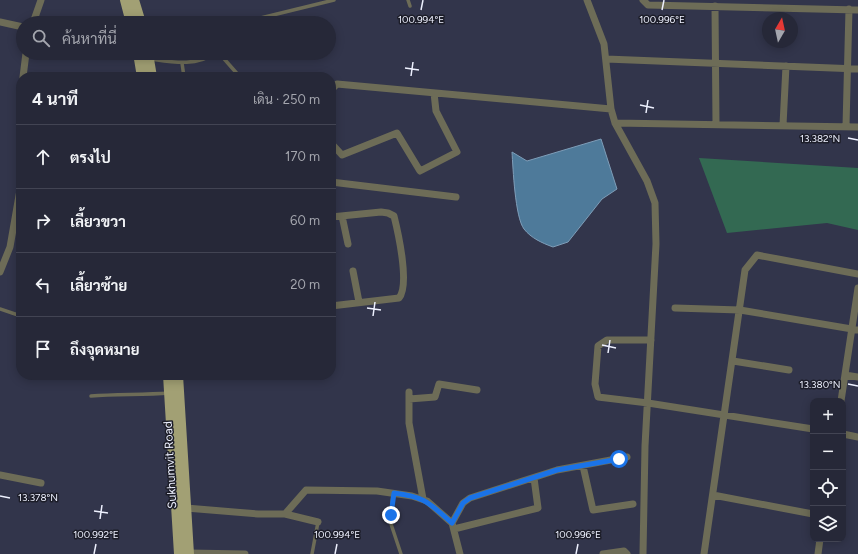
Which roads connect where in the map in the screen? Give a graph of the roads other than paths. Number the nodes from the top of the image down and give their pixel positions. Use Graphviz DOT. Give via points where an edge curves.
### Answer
graph roads {
  1 [pos="41,0"];
  2 [pos="125,0"];
  3 [pos="134,0"];
  4 [pos="334,0"];
  5 [pos="408,0"];
  6 [pos="587,0"];
  7 [pos="643,0"];
  8 [pos="410,6"];
  9 [pos="715,6"];
  10 [pos="849,9"];
  11 [pos="858,10"];
  12 [pos="36,16"];
  13 [pos="129,16"];
  14 [pos="138,16"];
  15 [pos="269,16"];
  16 [pos="0,22"];
  17 [pos="16,25"];
  18 [pos="606,59"];
  19 [pos="25,60"];
  20 [pos="139,60"];
  21 [pos="149,60"];
  22 [pos="167,60"];
  23 [pos="200,60"];
  24 [pos="225,60"];
  25 [pos="182,63"];
  26 [pos="716,63"];
  27 [pos="786,66"];
  28 [pos="848,69"];
  29 [pos="858,69"];
  30 [pos="24,72"];
  31 [pos="141,72"];
  32 [pos="151,72"];
  33 [pos="183,72"];
  34 [pos="236,72"];
  35 [pos="336,85"];
  36 [pos="434,93"];
  37 [pos="611,109"];
  38 [pos="615,122"];
  39 [pos="716,124"];
  40 [pos="783,125"];
  41 [pos="846,126"];
  42 [pos="858,126"];
  43 [pos="336,148"];
  44 [pos="336,183"];
  45 [pos="456,197"];
  46 [pos="16,213"];
  47 [pos="342,216"];
  48 [pos="336,217"];
  49 [pos="348,244"];
  50 [pos="353,271"];
  51 [pos="0,272"];
  52 [pos="858,274"];
  53 [pos="858,288"];
  54 [pos="359,302"];
  55 [pos="336,305"];
  56 [pos="675,308"];
  57 [pos="0,309"];
  58 [pos="740,310"];
  59 [pos="16,314"];
  60 [pos="855,329"];
  61 [pos="651,340"];
  62 [pos="733,360"];
  63 [pos="789,370"];
  64 [pos="845,375"];
  65 [pos="858,377"];
  66 [pos="169,380"];
  67 [pos="178,380"];
  68 [pos="477,390"];
  69 [pos="170,392"];
  70 [pos="91,396"];
  71 [pos="841,398"];
  72 [pos="648,403"];
  73 [pos="726,415"];
  74 [pos="810,429"];
  75 [pos="846,435"];
  76 [pos="858,437"];
  77 [pos="627,457"];
  78 [pos="583,466"];
  79 [pos="0,475"];
  80 [pos="534,478"];
  81 [pos="41,483"];
  82 [pos="394,493"];
  83 [pos="713,495"];
  84 [pos="423,499"];
  85 [pos="634,504"];
  86 [pos="186,508"];
  87 [pos="810,513"];
  88 [pos="285,514"];
  89 [pos="318,522"];
  90 [pos="453,526"];
  91 [pos="820,542"];
  92 [pos="184,553"];
  93 [pos="245,554"];
  94 [pos="312,554"];
  95 [pos="401,554"];
  96 [pos="460,554"];
  97 [pos="603,554"];
  98 [pos="627,554"];
  99 [pos="643,554"];
  100 [pos="704,554"];
  101 [pos="818,554"];
  1 -- 12 [label="street"];
  2 -- 13 [label="main road"];
  3 -- 14 [label="main road"];
  4 -- 15 [label="lane"];
  5 -- 8 [label="lane"];
  6 -- 18 [label="street" via="604,44"];
  7 -- 9 [label="street" via="648,5"];
  9 -- 10 [label="street"];
  9 -- 26 [label="street"];
  10 -- 11 [label="street"];
  10 -- 28 [label="street"];
  16 -- 17 [label="street"];
  18 -- 26 [label="street"];
  18 -- 37 [label="street"];
  19 -- 30 [label="street"];
  20 -- 31 [label="main road"];
  21 -- 32 [label="main road"];
  22 -- 25 [label="lane"];
  23 -- 25 [label="lane"];
  24 -- 34 [label="lane"];
  25 -- 33 [label="lane"];
  26 -- 27 [label="street"];
  26 -- 39 [label="street"];
  27 -- 28 [label="street"];
  27 -- 40 [label="street"];
  28 -- 29 [label="street"];
  28 -- 41 [label="street"];
  35 -- 36 [label="street"];
  36 -- 37 [label="street"];
  36 -- 43 [label="street" via="436,111 458,152 420,171 397,133 342,155"];
  37 -- 38 [label="street"];
  38 -- 39 [label="street"];
  38 -- 61 [label="street" via="647,181 655,203 656,244"];
  39 -- 40 [label="street"];
  40 -- 41 [label="street"];
  41 -- 42 [label="street"];
  44 -- 45 [label="street"];
  46 -- 51 [label="street" via="10,247"];
  47 -- 48 [label="street"];
  47 -- 49 [label="street"];
  47 -- 54 [label="street" via="388,212 394,216 397,227 402,259 402,294 394,299"];
  50 -- 54 [label="street"];
  52 -- 58 [label="street" via="757,255 745,270"];
  53 -- 60 [label="street"];
  54 -- 55 [label="street"];
  56 -- 58 [label="street"];
  57 -- 59 [label="lane"];
  58 -- 60 [label="street"];
  58 -- 62 [label="street"];
  60 -- 64 [label="street"];
  61 -- 72 [label="street"];
  61 -- 72 [label="street" via="607,340 598,346 595,384 598,397"];
  62 -- 63 [label="street"];
  62 -- 73 [label="street"];
  64 -- 65 [label="street"];
  64 -- 71 [label="street"];
  66 -- 69 [label="main road, Sukhumvit Road"];
  67 -- 86 [label="main road, Sukhumvit Road"];
  68 -- 84 [label="street" via="440,384 435,397 409,395 409,423"];
  69 -- 70 [label="lane"];
  69 -- 92 [label="main road, Sukhumvit Road"];
  72 -- 73 [label="street"];
  72 -- 99 [label="street"];
  73 -- 74 [label="street"];
  73 -- 83 [label="street"];
  75 -- 76 [label="street"];
  77 -- 78 [label="street"];
  78 -- 80 [label="street" via="568,467"];
  78 -- 85 [label="street" via="593,510"];
  79 -- 81 [label="street"];
  80 -- 90 [label="street" via="470,498 463,503"];
  80 -- 90 [label="street" via="538,508"];
  82 -- 84 [label="street"];
  82 -- 88 [label="street" via="306,490"];
  82 -- 95 [label="lane" via="390,521"];
  83 -- 87 [label="street"];
  83 -- 100 [label="street"];
  84 -- 90 [label="street"];
  86 -- 88 [label="street"];
  86 -- 92 [label="main road, Sukhumvit Road"];
  88 -- 89 [label="street"];
  89 -- 94 [label="lane"];
  90 -- 96 [label="street"];
  91 -- 101 [label="street"];
  92 -- 93 [label="street"];
  97 -- 98 [label="street" via="624,551"];
}
